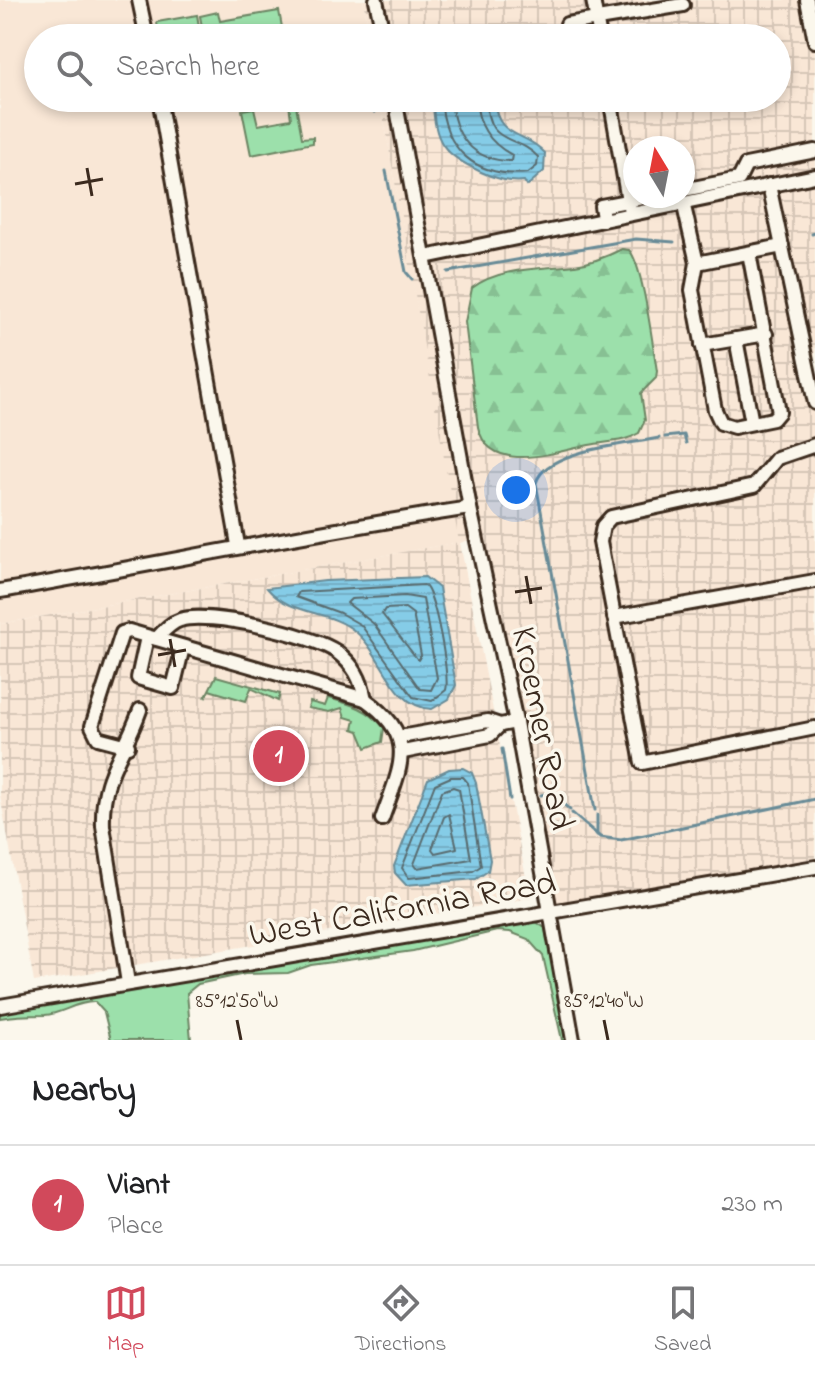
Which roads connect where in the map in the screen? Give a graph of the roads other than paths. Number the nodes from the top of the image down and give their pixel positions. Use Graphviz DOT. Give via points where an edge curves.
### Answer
graph roads {
  1 [pos="139,0"];
  2 [pos="376,0"];
  3 [pos="593,0"];
  4 [pos="807,0"];
  5 [pos="683,5"];
  6 [pos="597,19"];
  7 [pos="144,24"];
  8 [pos="381,24"];
  9 [pos="567,24"];
  10 [pos="598,24"];
  11 [pos="815,41"];
  12 [pos="161,112"];
  13 [pos="398,112"];
  14 [pos="612,112"];
  15 [pos="815,151"];
  16 [pos="623,172"];
  17 [pos="815,176"];
  18 [pos="769,185"];
  19 [pos="719,189"];
  20 [pos="695,194"];
  21 [pos="625,208"];
  22 [pos="689,208"];
  23 [pos="782,246"];
  24 [pos="749,253"];
  25 [pos="425,257"];
  26 [pos="697,263"];
  27 [pos="766,334"];
  28 [pos="736,339"];
  29 [pos="702,345"];
  30 [pos="810,360"];
  31 [pos="815,403"];
  32 [pos="752,423"];
  33 [pos="815,445"];
  34 [pos="470,508"];
  35 [pos="238,545"];
  36 [pos="815,581"];
  37 [pos="0,591"];
  38 [pos="614,617"];
  39 [pos="151,638"];
  40 [pos="183,647"];
  41 [pos="365,699"];
  42 [pos="140,710"];
  43 [pos="516,722"];
  44 [pos="500,725"];
  45 [pos="815,728"];
  46 [pos="400,737"];
  47 [pos="128,746"];
  48 [pos="403,752"];
  49 [pos="382,819"];
  50 [pos="815,867"];
  51 [pos="550,911"];
  52 [pos="128,983"];
  53 [pos="0,1006"];
  54 [pos="573,1040"];
  1 -- 7 [label="street"];
  2 -- 8 [label="street"];
  3 -- 6 [label="street"];
  4 -- 11 [label="street"];
  5 -- 6 [label="street"];
  6 -- 9 [label="street"];
  6 -- 10 [label="street"];
  12 -- 35 [label="street"];
  13 -- 25 [label="street, Kroemer Road"];
  14 -- 16 [label="street"];
  15 -- 19 [label="street" via="746,165 739,179"];
  17 -- 18 [label="street"];
  18 -- 19 [label="street"];
  18 -- 23 [label="street"];
  19 -- 20 [label="street"];
  21 -- 25 [label="street" via="603,218"];
  22 -- 26 [label="street"];
  23 -- 24 [label="street"];
  23 -- 30 [label="street"];
  24 -- 26 [label="street"];
  24 -- 27 [label="street"];
  25 -- 34 [label="street, Kroemer Road"];
  26 -- 29 [label="street" via="692,290"];
  27 -- 28 [label="street"];
  27 -- 32 [label="street" via="779,412 773,419"];
  28 -- 29 [label="street"];
  28 -- 32 [label="street"];
  29 -- 32 [label="street" via="721,423"];
  30 -- 31 [label="street"];
  33 -- 38 [label="street" via="777,458 748,488 611,517 600,542"];
  34 -- 35 [label="street"];
  34 -- 43 [label="street, Kroemer Road"];
  35 -- 37 [label="street"];
  36 -- 38 [label="street"];
  38 -- 45 [label="street" via="642,763"];
  39 -- 40 [label="street"];
  39 -- 40 [label="street" via="138,678 173,688"];
  39 -- 41 [label="street" via="177,620 207,615 314,641 350,664 361,678"];
  39 -- 47 [label="street" via="129,631 118,636 92,726 98,738"];
  40 -- 41 [label="street"];
  41 -- 46 [label="street" via="382,711"];
  42 -- 47 [label="street"];
  43 -- 44 [label="street"];
  43 -- 51 [label="street, Kroemer Road"];
  44 -- 46 [label="street" via="488,721"];
  44 -- 48 [label="street" via="490,735"];
  46 -- 48 [label="street"];
  47 -- 52 [label="street" via="115,762 102,800"];
  48 -- 49 [label="street"];
  50 -- 51 [label="street, West California Road"];
  51 -- 52 [label="street, West California Road"];
  51 -- 54 [label="street, Kroemer Road"];
  52 -- 53 [label="street, West California Road"];
}
